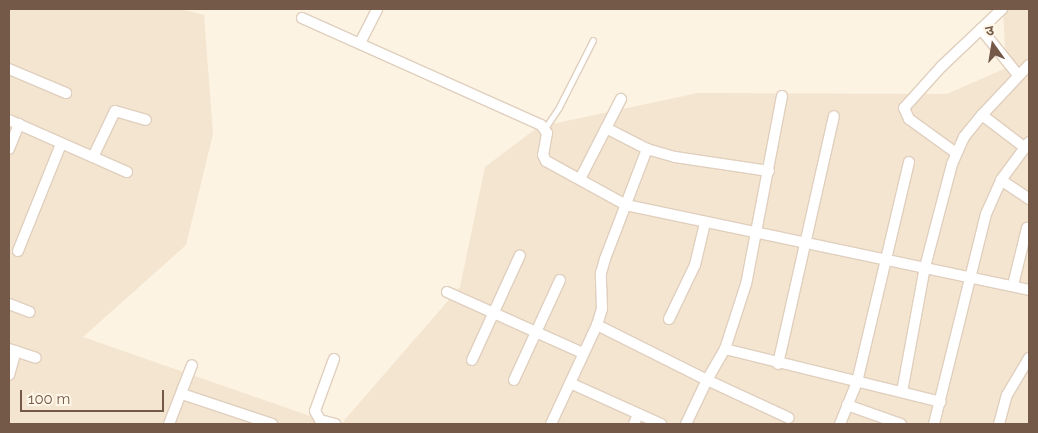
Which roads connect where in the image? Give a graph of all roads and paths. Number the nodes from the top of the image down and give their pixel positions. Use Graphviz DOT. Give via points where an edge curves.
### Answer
graph roads {
  1 [pos="377,9"];
  2 [pos="1002,9"];
  3 [pos="302,18"];
  4 [pos="981,30"];
  5 [pos="593,40"];
  6 [pos="360,43"];
  7 [pos="1029,66"];
  8 [pos="9,69"];
  9 [pos="1018,76"];
  10 [pos="66,93"];
  11 [pos="782,96"];
  12 [pos="621,99"];
  13 [pos="982,115"];
  14 [pos="834,116"];
  15 [pos="9,120"];
  16 [pos="146,120"];
  17 [pos="19,124"];
  18 [pos="545,128"];
  19 [pos="606,128"];
  20 [pos="61,144"];
  21 [pos="1027,145"];
  22 [pos="647,149"];
  23 [pos="9,150"];
  24 [pos="956,153"];
  25 [pos="92,156"];
  26 [pos="909,162"];
  27 [pos="769,171"];
  28 [pos="127,172"];
  29 [pos="580,178"];
  30 [pos="1001,180"];
  31 [pos="1029,199"];
  32 [pos="626,205"];
  33 [pos="705,223"];
  34 [pos="1026,228"];
  35 [pos="756,233"];
  36 [pos="804,245"];
  37 [pos="18,251"];
  38 [pos="520,255"];
  39 [pos="884,260"];
  40 [pos="925,267"];
  41 [pos="969,275"];
  42 [pos="560,280"];
  43 [pos="1013,285"];
  44 [pos="1029,290"];
  45 [pos="447,292"];
  46 [pos="9,304"];
  47 [pos="30,312"];
  48 [pos="494,313"];
  49 [pos="669,319"];
  50 [pos="596,325"];
  51 [pos="536,332"];
  52 [pos="725,349"];
  53 [pos="12,350"];
  54 [pos="583,353"];
  55 [pos="36,358"];
  56 [pos="1029,358"];
  57 [pos="334,359"];
  58 [pos="472,360"];
  59 [pos="778,364"];
  60 [pos="192,365"];
  61 [pos="9,375"];
  62 [pos="514,380"];
  63 [pos="707,380"];
  64 [pos="857,382"];
  65 [pos="570,383"];
  66 [pos="902,392"];
  67 [pos="182,394"];
  68 [pos="941,402"];
  69 [pos="847,405"];
  70 [pos="638,414"];
  71 [pos="789,418"];
  72 [pos="168,424"];
  73 [pos="272,424"];
  74 [pos="335,424"];
  75 [pos="550,424"];
  76 [pos="634,424"];
  77 [pos="661,424"];
  78 [pos="686,424"];
  79 [pos="840,424"];
  80 [pos="901,424"];
  81 [pos="934,424"];
  82 [pos="999,424"];
  1 -- 6 [label="street"];
  2 -- 4 [label="street"];
  3 -- 6 [label="street"];
  4 -- 9 [label="street"];
  4 -- 24 [label="street" via="904,108 909,119"];
  5 -- 18 [label="lane"];
  6 -- 18 [label="street"];
  7 -- 9 [label="street"];
  8 -- 10 [label="street"];
  9 -- 13 [label="street"];
  11 -- 27 [label="street"];
  12 -- 19 [label="street"];
  13 -- 21 [label="street"];
  13 -- 24 [label="street"];
  14 -- 36 [label="street"];
  15 -- 17 [label="street"];
  16 -- 25 [label="street" via="115,111"];
  17 -- 20 [label="street"];
  17 -- 23 [label="street"];
  18 -- 29 [label="street" via="548,138 543,156 546,161"];
  19 -- 22 [label="street"];
  19 -- 29 [label="street"];
  20 -- 25 [label="street"];
  20 -- 37 [label="street"];
  21 -- 30 [label="street"];
  22 -- 27 [label="street" via="708,164"];
  22 -- 32 [label="street"];
  24 -- 40 [label="street"];
  25 -- 28 [label="street"];
  26 -- 39 [label="street"];
  27 -- 35 [label="street"];
  29 -- 32 [label="street"];
  30 -- 31 [label="street"];
  30 -- 41 [label="street" via="986,214"];
  32 -- 33 [label="street"];
  32 -- 50 [label="street" via="601,273 602,309"];
  33 -- 35 [label="street"];
  33 -- 49 [label="street" via="695,265"];
  34 -- 43 [label="street"];
  35 -- 36 [label="street"];
  35 -- 52 [label="street" via="746,284"];
  36 -- 39 [label="street"];
  36 -- 59 [label="street"];
  38 -- 48 [label="street"];
  39 -- 40 [label="street"];
  39 -- 64 [label="street"];
  40 -- 41 [label="street"];
  40 -- 66 [label="street"];
  41 -- 43 [label="street"];
  41 -- 68 [label="street"];
  42 -- 51 [label="street"];
  43 -- 44 [label="street"];
  45 -- 48 [label="street"];
  46 -- 47 [label="street"];
  48 -- 51 [label="street"];
  48 -- 58 [label="street"];
  50 -- 54 [label="street"];
  50 -- 63 [label="street"];
  51 -- 54 [label="street"];
  51 -- 62 [label="street"];
  52 -- 59 [label="street"];
  52 -- 63 [label="street"];
  53 -- 55 [label="street"];
  53 -- 61 [label="street"];
  54 -- 65 [label="street"];
  56 -- 82 [label="street" via="1007,395"];
  57 -- 74 [label="street" via="315,412 320,420"];
  59 -- 64 [label="street"];
  60 -- 67 [label="street"];
  63 -- 71 [label="street"];
  63 -- 78 [label="street"];
  64 -- 66 [label="street"];
  64 -- 69 [label="street"];
  65 -- 70 [label="street"];
  65 -- 75 [label="street"];
  66 -- 68 [label="street"];
  67 -- 72 [label="street"];
  67 -- 73 [label="street"];
  68 -- 81 [label="street"];
  69 -- 79 [label="street"];
  69 -- 80 [label="street"];
  70 -- 76 [label="street"];
  70 -- 77 [label="street"];
}
